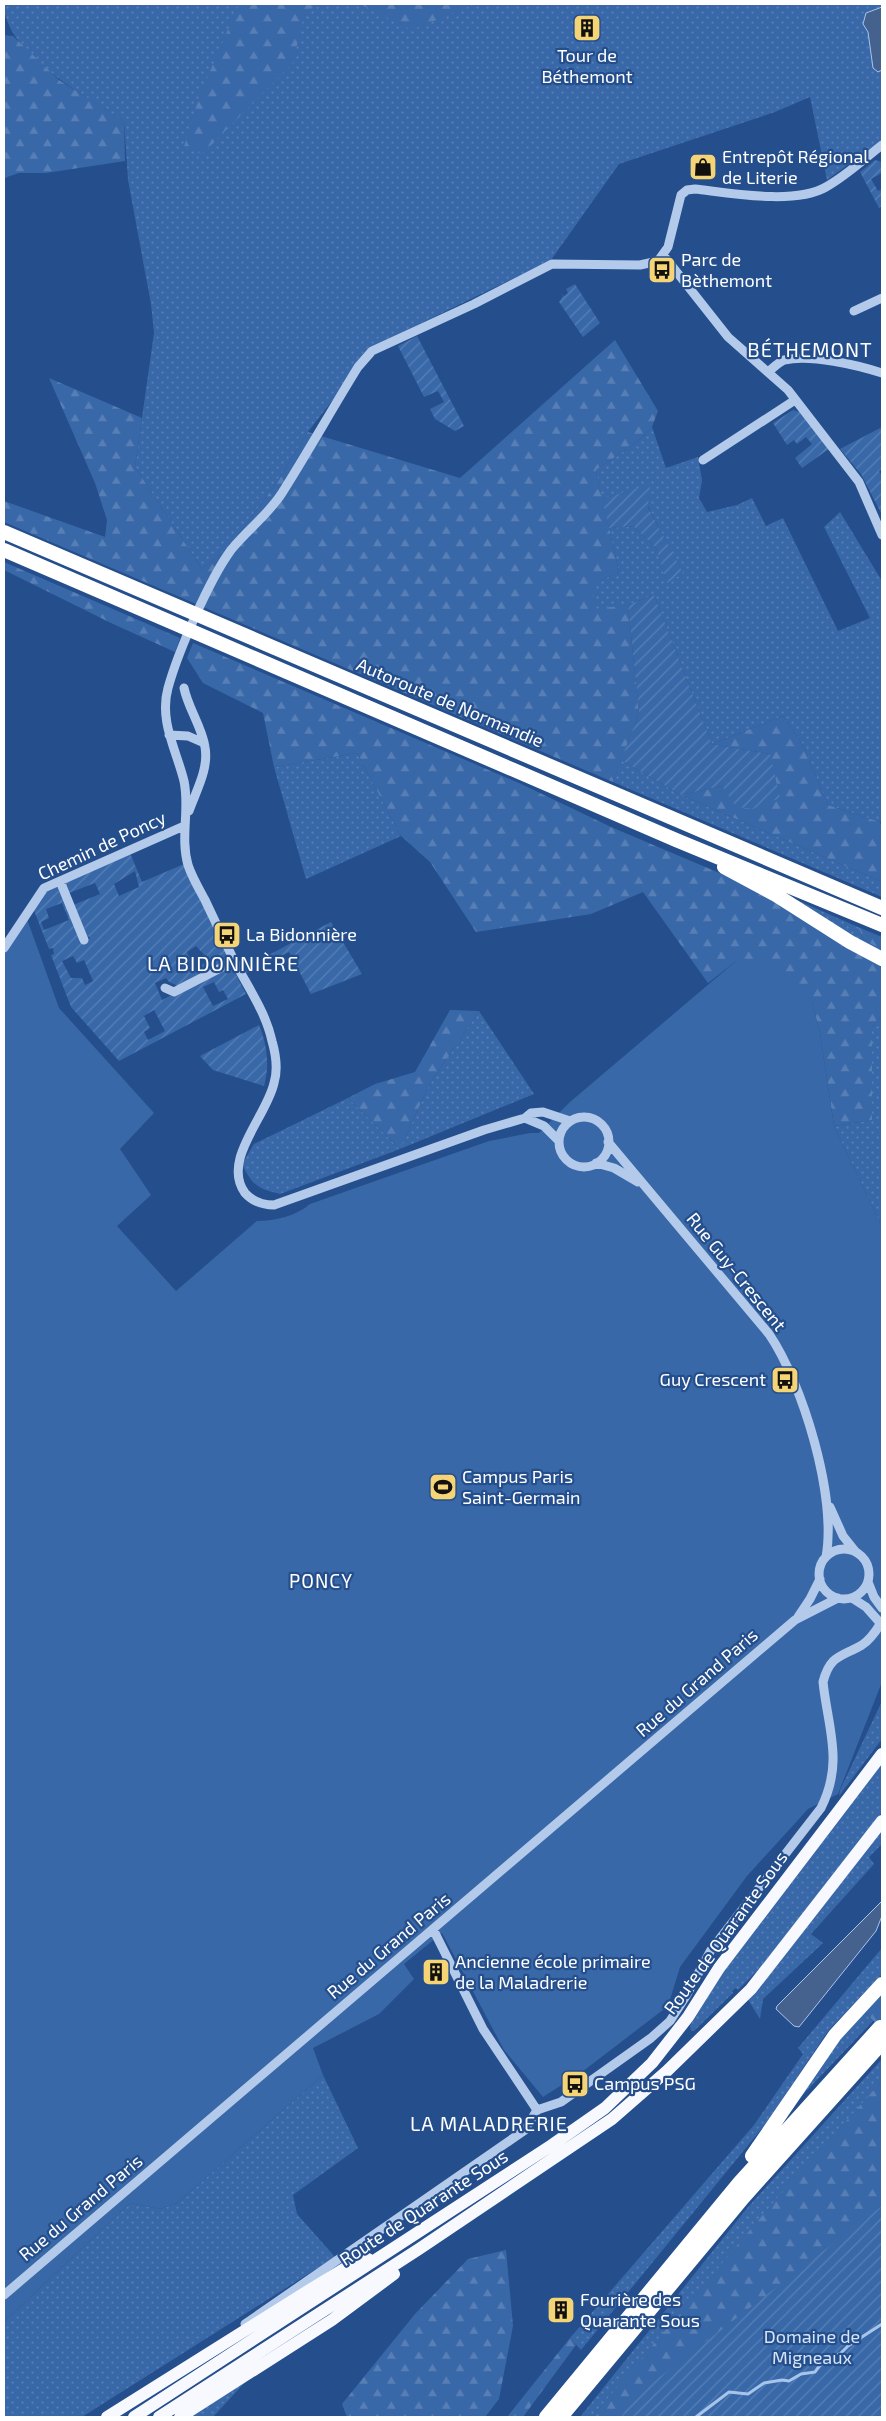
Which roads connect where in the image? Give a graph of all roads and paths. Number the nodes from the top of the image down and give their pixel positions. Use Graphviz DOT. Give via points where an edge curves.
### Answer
graph roads {
  1 [pos="882,146"];
  2 [pos="664,256"];
  3 [pos="882,298"];
  4 [pos="854,312"];
  5 [pos="768,372"];
  6 [pos="882,373"];
  7 [pos="795,400"];
  8 [pos="703,460"];
  9 [pos="4,532"];
  10 [pos="882,535"];
  11 [pos="4,550"];
  12 [pos="184,688"];
  13 [pos="169,735"];
  14 [pos="204,743"];
  15 [pos="185,822"];
  16 [pos="676,840"];
  17 [pos="60,881"];
  18 [pos="882,908"];
  19 [pos="882,925"];
  20 [pos="84,940"];
  21 [pos="4,948"];
  22 [pos="882,959"];
  23 [pos="234,961"];
  24 [pos="165,988"];
  25 [pos="525,1118"];
  26 [pos="570,1121"];
  27 [pos="559,1141"];
  28 [pos="608,1142"];
  29 [pos="596,1164"];
  30 [pos="642,1184"];
  31 [pos="827,1502"];
  32 [pos="855,1551"];
  33 [pos="826,1557"];
  34 [pos="820,1579"];
  35 [pos="868,1582"];
  36 [pos="838,1598"];
  37 [pos="852,1598"];
  38 [pos="882,1608"];
  39 [pos="795,1620"];
  40 [pos="882,1624"];
  41 [pos="882,1754"];
  42 [pos="882,1821"];
  43 [pos="433,1929"];
  44 [pos="882,1984"];
  45 [pos="880,2028"];
  46 [pos="882,2043"];
  47 [pos="537,2110"];
  48 [pos="685,2248"];
  49 [pos="419,2249"];
  50 [pos="389,2251"];
  51 [pos="4,2295"];
  52 [pos="165,2380"];
  53 [pos="107,2417"];
  54 [pos="134,2417"];
  55 [pos="159,2417"];
  56 [pos="180,2417"];
  57 [pos="546,2417"];
  58 [pos="561,2417"];
  1 -- 2 [label="street" via="825,188 805,194 762,196 687,190 681,195"];
  2 -- 5 [label="street" via="728,337"];
  2 -- 13 [label="street" via="658,261 640,265 552,264 372,351 358,367 280,496 232,550 202,604 168,688 165,704"];
  3 -- 4 [label="street"];
  5 -- 6 [label="street" via="783,360 806,360 852,363"];
  5 -- 7 [label="street"];
  7 -- 8 [label="street"];
  7 -- 10 [label="street" via="859,482"];
  9 -- 18 [label="highway, Autoroute de Normandie"];
  11 -- 16 [label="highway, Autoroute de Normandie"];
  12 -- 14 [label="street"];
  13 -- 14 [label="street" via="188,736"];
  13 -- 15 [label="street" via="184,780 187,800"];
  14 -- 15 [label="street" via="204,770"];
  15 -- 17 [label="street, Chemin de Poncy"];
  15 -- 23 [label="street" via="188,866"];
  16 -- 19 [label="highway, Autoroute de Normandie"];
  16 -- 22 [label="highway"];
  17 -- 20 [label="street"];
  17 -- 21 [label="street, Chemin de Poncy" via="44,888"];
  23 -- 24 [label="street" via="174,992"];
  23 -- 25 [label="street, Rue Guy-Crescent" via="268,1027 276,1068 272,1091 242,1150 238,1168 238,1178 246,1195 252,1199 274,1205"];
  25 -- 26 [label="street, Rue Guy-Crescent" via="532,1113 543,1112"];
  25 -- 27 [label="street, Rue Guy-Crescent" via="544,1126"];
  26 -- 27 [label="street" via="564,1126"];
  26 -- 28 [label="street, Rue Guy-Crescent" via="582,1117 594,1119 606,1130"];
  27 -- 29 [label="street, Rue Guy-Crescent" via="560,1150 569,1162 584,1167"];
  28 -- 29 [label="street" via="605,1154"];
  28 -- 30 [label="street, Rue Guy-Crescent"];
  29 -- 30 [label="street, Rue Guy-Crescent" via="614,1168"];
  30 -- 31 [label="street, Rue Guy-Crescent" via="773,1340 803,1405"];
  31 -- 32 [label="street, Rue Guy-Crescent" via="843,1536"];
  31 -- 33 [label="street, Rue Guy-Crescent" via="829,1539"];
  32 -- 33 [label="street" via="842,1549"];
  32 -- 35 [label="street" via="867,1562"];
  33 -- 34 [label="street" via="820,1567"];
  34 -- 36 [label="street" via="825,1589"];
  34 -- 39 [label="street, Rue du Grand Paris"];
  35 -- 37 [label="street"];
  35 -- 38 [label="street"];
  36 -- 37 [label="street"];
  36 -- 39 [label="street, Rue du Grand Paris"];
  37 -- 40 [label="street"];
  39 -- 43 [label="street, Rue du Grand Paris"];
  40 -- 47 [label="street" via="866,1641 841,1654 826,1670 823,1682 834,1767 830,1788 821,1808 711,1950 670,2021 561,2102"];
  41 -- 50 [label="main road, Route de Quarante Sous" via="718,1968 688,2017 652,2063 605,2108"];
  42 -- 49 [label="main road, Route de Quarante Sous" via="751,1989 667,2071 612,2119"];
  43 -- 47 [label="street" via="482,2029"];
  43 -- 51 [label="street, Rue du Grand Paris"];
  44 -- 48 [label="highway" via="835,2035 763,2142 726,2187"];
  45 -- 48 [label="highway" via="801,2113"];
  46 -- 58 [label="highway" via="743,2198"];
  47 -- 52 [label="street" via="525,2130"];
  48 -- 57 [label="highway"];
  49 -- 55 [label="main road, Route de Quarante Sous"];
  49 -- 56 [label="main road" via="392,2276 332,2320"];
  50 -- 52 [label="main road" via="349,2266"];
  50 -- 54 [label="main road, Route de Quarante Sous"];
  52 -- 53 [label="main road"];
}
